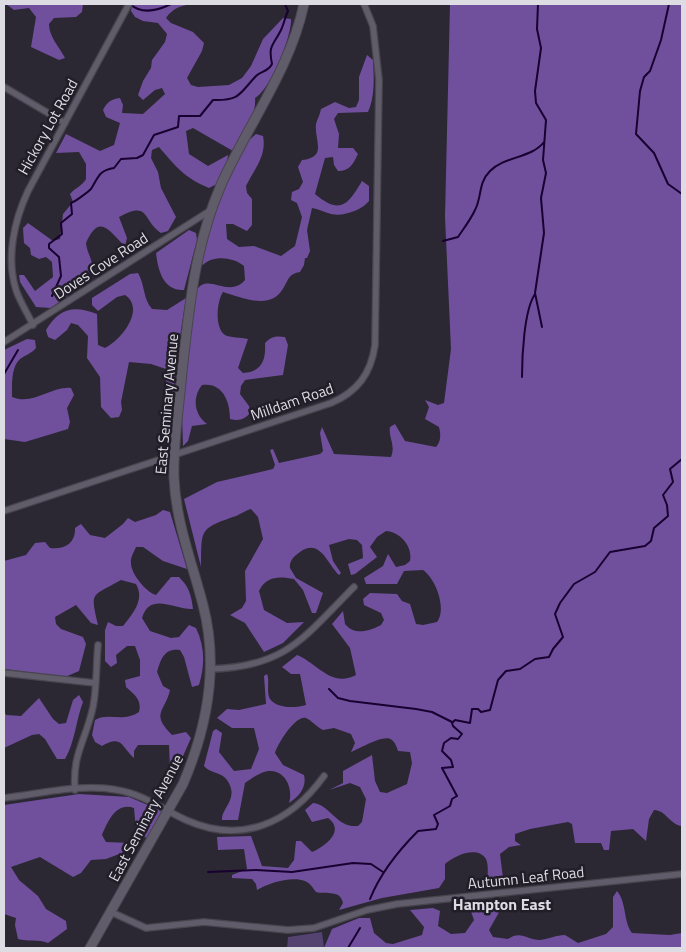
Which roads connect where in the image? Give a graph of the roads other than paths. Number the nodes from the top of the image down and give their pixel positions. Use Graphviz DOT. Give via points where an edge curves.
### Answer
graph roads {
  1 [pos="304,4"];
  2 [pos="364,4"];
  3 [pos="128,5"];
  4 [pos="4,87"];
  5 [pos="65,123"];
  6 [pos="211,210"];
  7 [pos="34,325"];
  8 [pos="4,342"];
  9 [pos="174,454"];
  10 [pos="4,511"];
  11 [pos="354,587"];
  12 [pos="98,645"];
  13 [pos="210,669"];
  14 [pos="4,673"];
  15 [pos="95,683"];
  16 [pos="324,776"];
  17 [pos="75,790"];
  18 [pos="4,798"];
  19 [pos="169,811"];
  20 [pos="682,874"];
  21 [pos="110,912"];
  22 [pos="90,948"];
  1 -- 6 [label="street, East Seminary Avenue" via="283,68 236,155"];
  2 -- 9 [label="street, Milldam Road" via="373,26 379,96 375,345 370,366 360,384 342,399"];
  3 -- 5 [label="street, Hickory Lot Road"];
  4 -- 5 [label="street"];
  5 -- 7 [label="street, Hickory Lot Road" via="28,191 14,235 13,280"];
  6 -- 7 [label="street, Doves Cove Road"];
  6 -- 9 [label="street, East Seminary Avenue" via="194,270"];
  7 -- 8 [label="street, Doves Cove Road"];
  9 -- 10 [label="street, Milldam Road"];
  9 -- 13 [label="street, East Seminary Avenue" via="180,526 204,607"];
  11 -- 13 [label="street" via="307,634 280,655 249,666"];
  12 -- 15 [label="street"];
  13 -- 19 [label="street, East Seminary Avenue" via="206,715 200,738"];
  14 -- 15 [label="street"];
  15 -- 17 [label="street" via="93,710 76,757"];
  16 -- 19 [label="street" via="292,810 256,828 206,828"];
  17 -- 18 [label="street"];
  17 -- 19 [label="street" via="130,792"];
  19 -- 21 [label="street, East Seminary Avenue"];
  20 -- 21 [label="street, Autumn Leaf Road" via="397,904 301,930 204,922 146,928"];
  21 -- 22 [label="street, East Seminary Avenue"];
}
